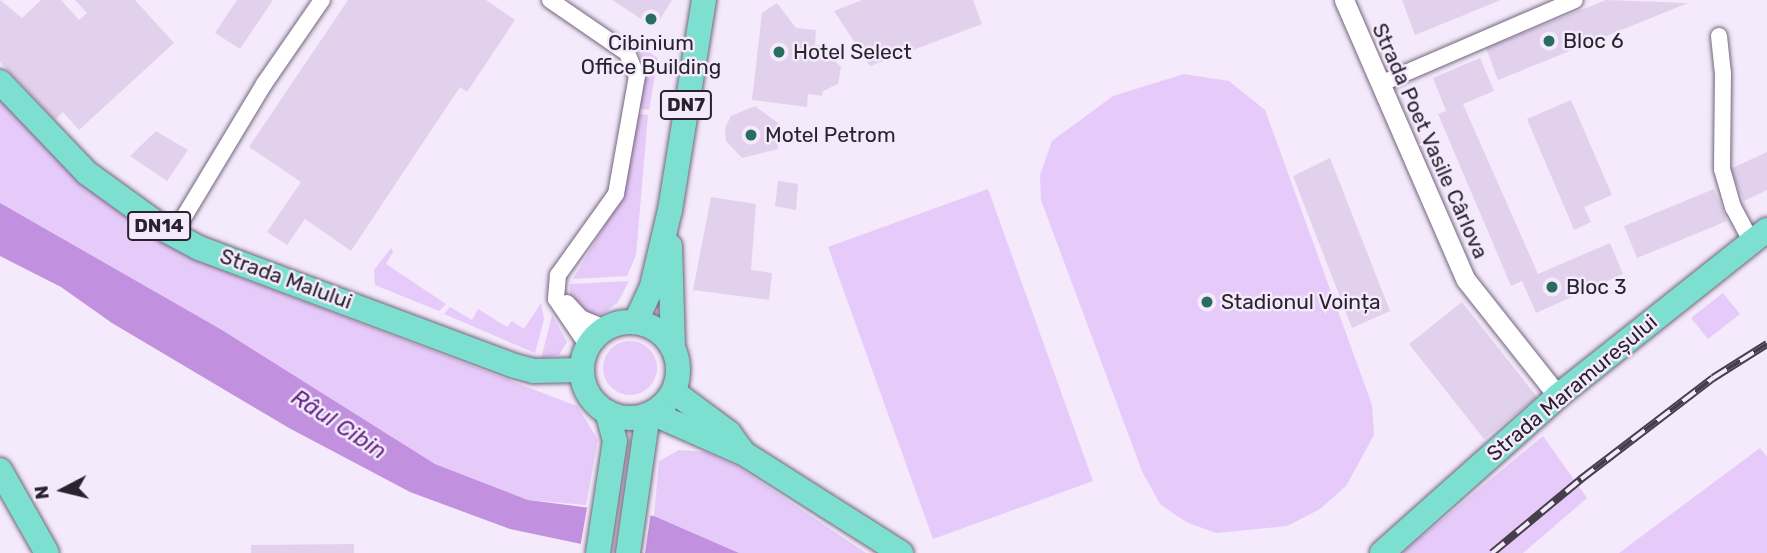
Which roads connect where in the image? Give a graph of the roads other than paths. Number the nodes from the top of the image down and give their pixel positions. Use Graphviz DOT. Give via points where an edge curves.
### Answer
graph roads {
  1 [pos="322,0"];
  2 [pos="550,0"];
  3 [pos="704,0"];
  4 [pos="1344,0"];
  5 [pos="1575,0"];
  6 [pos="1718,36"];
  7 [pos="0,82"];
  8 [pos="1380,84"];
  9 [pos="670,210"];
  10 [pos="173,235"];
  11 [pos="1759,235"];
  12 [pos="572,253"];
  13 [pos="636,321"];
  14 [pos="596,337"];
  15 [pos="673,345"];
  16 [pos="582,370"];
  17 [pos="674,392"];
  18 [pos="1558,396"];
  19 [pos="607,412"];
  20 [pos="650,414"];
  21 [pos="694,430"];
  22 [pos="745,454"];
  23 [pos="641,459"];
  24 [pos="0,470"];
  25 [pos="47,553"];
  26 [pos="598,553"];
  27 [pos="628,553"];
  28 [pos="901,553"];
  29 [pos="1382,553"];
  1 -- 10 [label="street" via="258,94"];
  2 -- 12 [label="street" via="627,52 637,76 616,194"];
  3 -- 9 [label="main road, DN7"];
  4 -- 8 [label="street, Strada Poet Vasile Cârlova"];
  5 -- 8 [label="street"];
  6 -- 11 [label="street" via="1723,73 1722,169 1732,207"];
  7 -- 10 [label="main road, Strada Malului / DN14" via="87,173"];
  8 -- 18 [label="street, Strada Poet Vasile Cârlova" via="1466,280"];
  9 -- 13 [label="main road, DN7" via="652,286"];
  9 -- 15 [label="main road, DN7"];
  10 -- 16 [label="main road, Strada Malului / DN14" via="515,366"];
  11 -- 18 [label="main road, Strada Maramureșului"];
  12 -- 14 [label="street" via="564,287 568,306"];
  12 -- 14 [label="street" via="558,275 556,299"];
  13 -- 14 [label="main road"];
  13 -- 15 [label="main road" via="658,329"];
  14 -- 16 [label="main road"];
  15 -- 17 [label="main road, DN7" via="679,365"];
  16 -- 19 [label="main road" via="589,395"];
  17 -- 20 [label="main road"];
  17 -- 22 [label="main road" via="729,433"];
  18 -- 29 [label="main road, Strada Maramureșului"];
  19 -- 20 [label="main road" via="634,418"];
  19 -- 26 [label="main road" via="613,449"];
  20 -- 21 [label="main road"];
  20 -- 23 [label="main road"];
  21 -- 22 [label="main road"];
  21 -- 23 [label="main road" via="669,433"];
  22 -- 28 [label="main road"];
  23 -- 27 [label="main road"];
  24 -- 25 [label="main road"];
}
